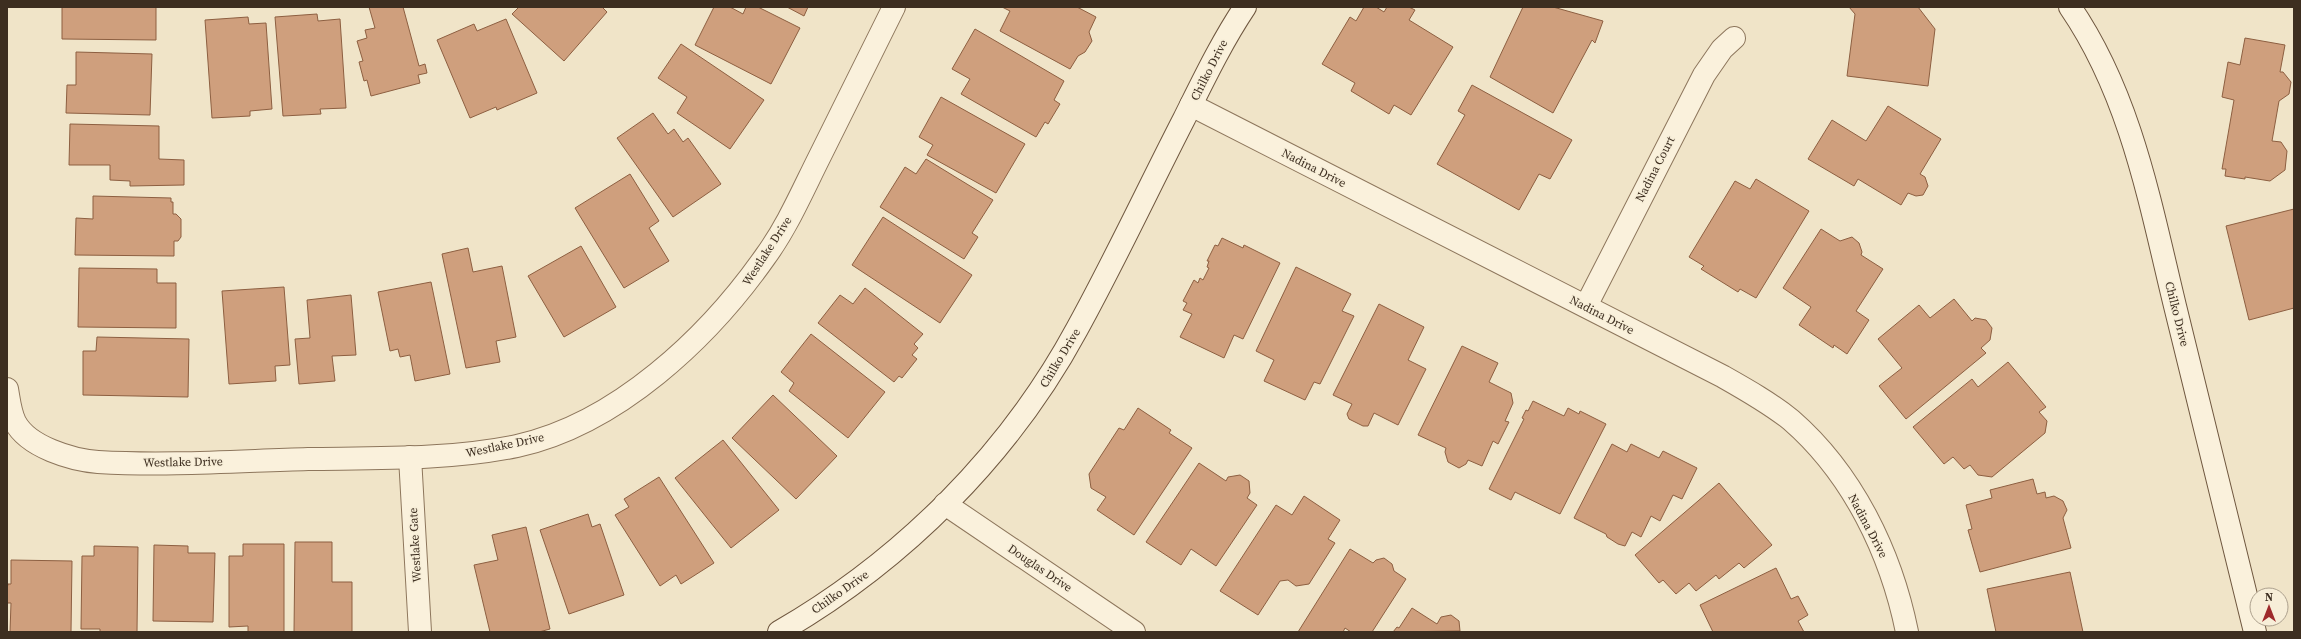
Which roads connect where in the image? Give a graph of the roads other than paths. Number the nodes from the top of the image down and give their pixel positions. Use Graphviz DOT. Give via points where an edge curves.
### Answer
graph roads {
  1 [pos="894,7"];
  2 [pos="1245,7"];
  3 [pos="2070,7"];
  4 [pos="1734,38"];
  5 [pos="1191,105"];
  6 [pos="1586,306"];
  7 [pos="7,389"];
  8 [pos="410,457"];
  9 [pos="945,504"];
  10 [pos="420,632"];
  11 [pos="779,632"];
  12 [pos="1134,632"];
  13 [pos="1907,632"];
  14 [pos="2255,632"];
  1 -- 8 [label="street, Westlake Drive" via="767,256 735,298 704,332 632,392 600,414 558,434 519,445 466,454"];
  2 -- 5 [label="street, Chilko Drive" via="1217,53"];
  3 -- 14 [label="street, Chilko Drive" via="2107,70 2138,158"];
  4 -- 6 [label="street, Nadina Court" via="1722,48 1704,74"];
  5 -- 6 [label="street, Nadina Drive"];
  5 -- 9 [label="street, Chilko Drive" via="1091,304 1062,355 1009,432"];
  6 -- 13 [label="street, Nadina Drive" via="1746,389 1790,419 1809,436 1858,502 1879,541 1898,595"];
  7 -- 8 [label="street, Westlake Drive" via="12,414 22,432 73,459 98,462"];
  8 -- 10 [label="street, Westlake Gate"];
  9 -- 11 [label="street, Chilko Drive" via="872,570"];
  9 -- 12 [label="street, Douglas Drive"];
}
